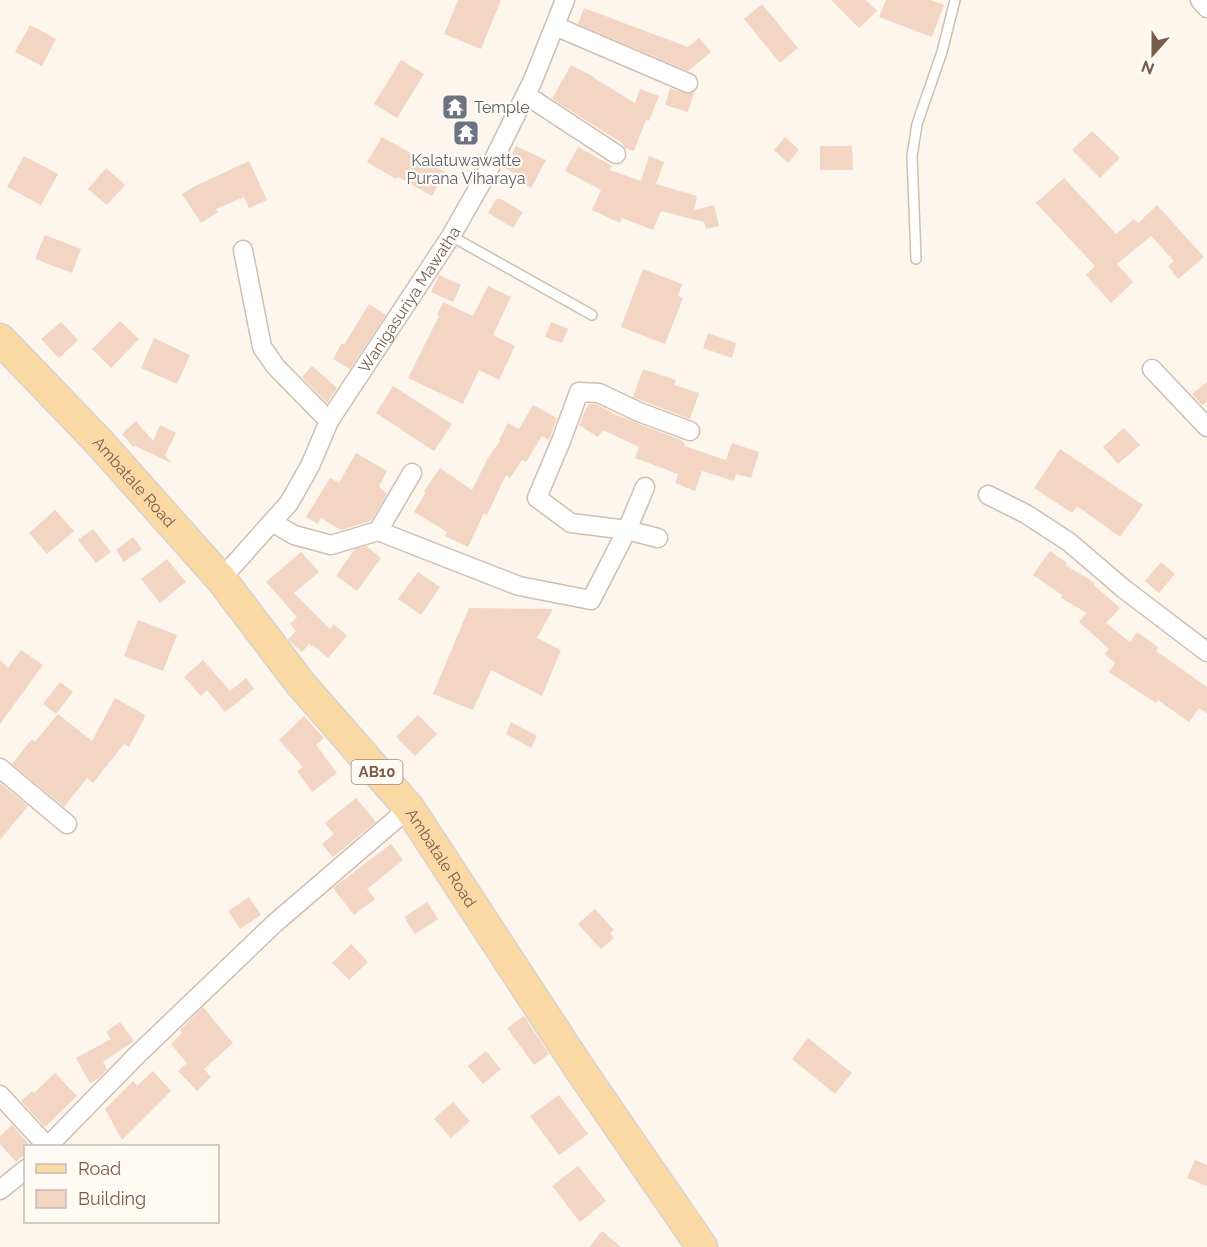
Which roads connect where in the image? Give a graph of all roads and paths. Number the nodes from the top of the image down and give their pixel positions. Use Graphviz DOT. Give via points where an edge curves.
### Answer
graph roads {
  1 [pos="565,0"];
  2 [pos="955,0"];
  3 [pos="1200,0"];
  4 [pos="1207,8"];
  5 [pos="555,26"];
  6 [pos="688,83"];
  7 [pos="526,95"];
  8 [pos="616,154"];
  9 [pos="451,236"];
  10 [pos="243,250"];
  11 [pos="916,259"];
  12 [pos="592,315"];
  13 [pos="0,339"];
  14 [pos="1152,369"];
  15 [pos="329,421"];
  16 [pos="1207,427"];
  17 [pos="690,431"];
  18 [pos="412,472"];
  19 [pos="645,487"];
  20 [pos="988,495"];
  21 [pos="272,522"];
  22 [pos="627,530"];
  23 [pos="378,531"];
  24 [pos="658,538"];
  25 [pos="221,579"];
  26 [pos="1207,652"];
  27 [pos="0,768"];
  28 [pos="409,808"];
  29 [pos="67,824"];
  30 [pos="0,1095"];
  31 [pos="47,1145"];
  32 [pos="49,1145"];
  33 [pos="24,1171"];
  34 [pos="0,1190"];
  35 [pos="702,1247"];
  1 -- 5 [label="street, Wanigasuriya Mawatha"];
  2 -- 11 [label="lane" via="915,135 912,156"];
  3 -- 4 [label="street"];
  5 -- 6 [label="street"];
  5 -- 7 [label="street, Wanigasuriya Mawatha"];
  7 -- 8 [label="street"];
  7 -- 9 [label="street, Wanigasuriya Mawatha"];
  9 -- 12 [label="lane"];
  9 -- 15 [label="street, Wanigasuriya Mawatha"];
  10 -- 15 [label="street" via="262,347 276,367"];
  13 -- 25 [label="main road, Ambatale Road / AB10" via="99,442"];
  14 -- 16 [label="street"];
  15 -- 21 [label="street, Wanigasuriya Mawatha" via="310,466 289,503"];
  17 -- 22 [label="street" via="599,393 579,392 537,498 571,523"];
  18 -- 23 [label="street"];
  19 -- 22 [label="street"];
  20 -- 26 [label="street" via="1069,542"];
  21 -- 23 [label="street" via="294,535 332,545"];
  21 -- 25 [label="street, Wanigasuriya Mawatha"];
  22 -- 23 [label="street" via="591,600 519,586"];
  22 -- 24 [label="street"];
  25 -- 28 [label="main road, Ambatale Road / AB10" via="300,683"];
  27 -- 29 [label="street"];
  28 -- 32 [label="street" via="266,931"];
  28 -- 35 [label="main road, Ambatale Road / AB10"];
  30 -- 31 [label="street"];
  33 -- 34 [label="street"];
}
